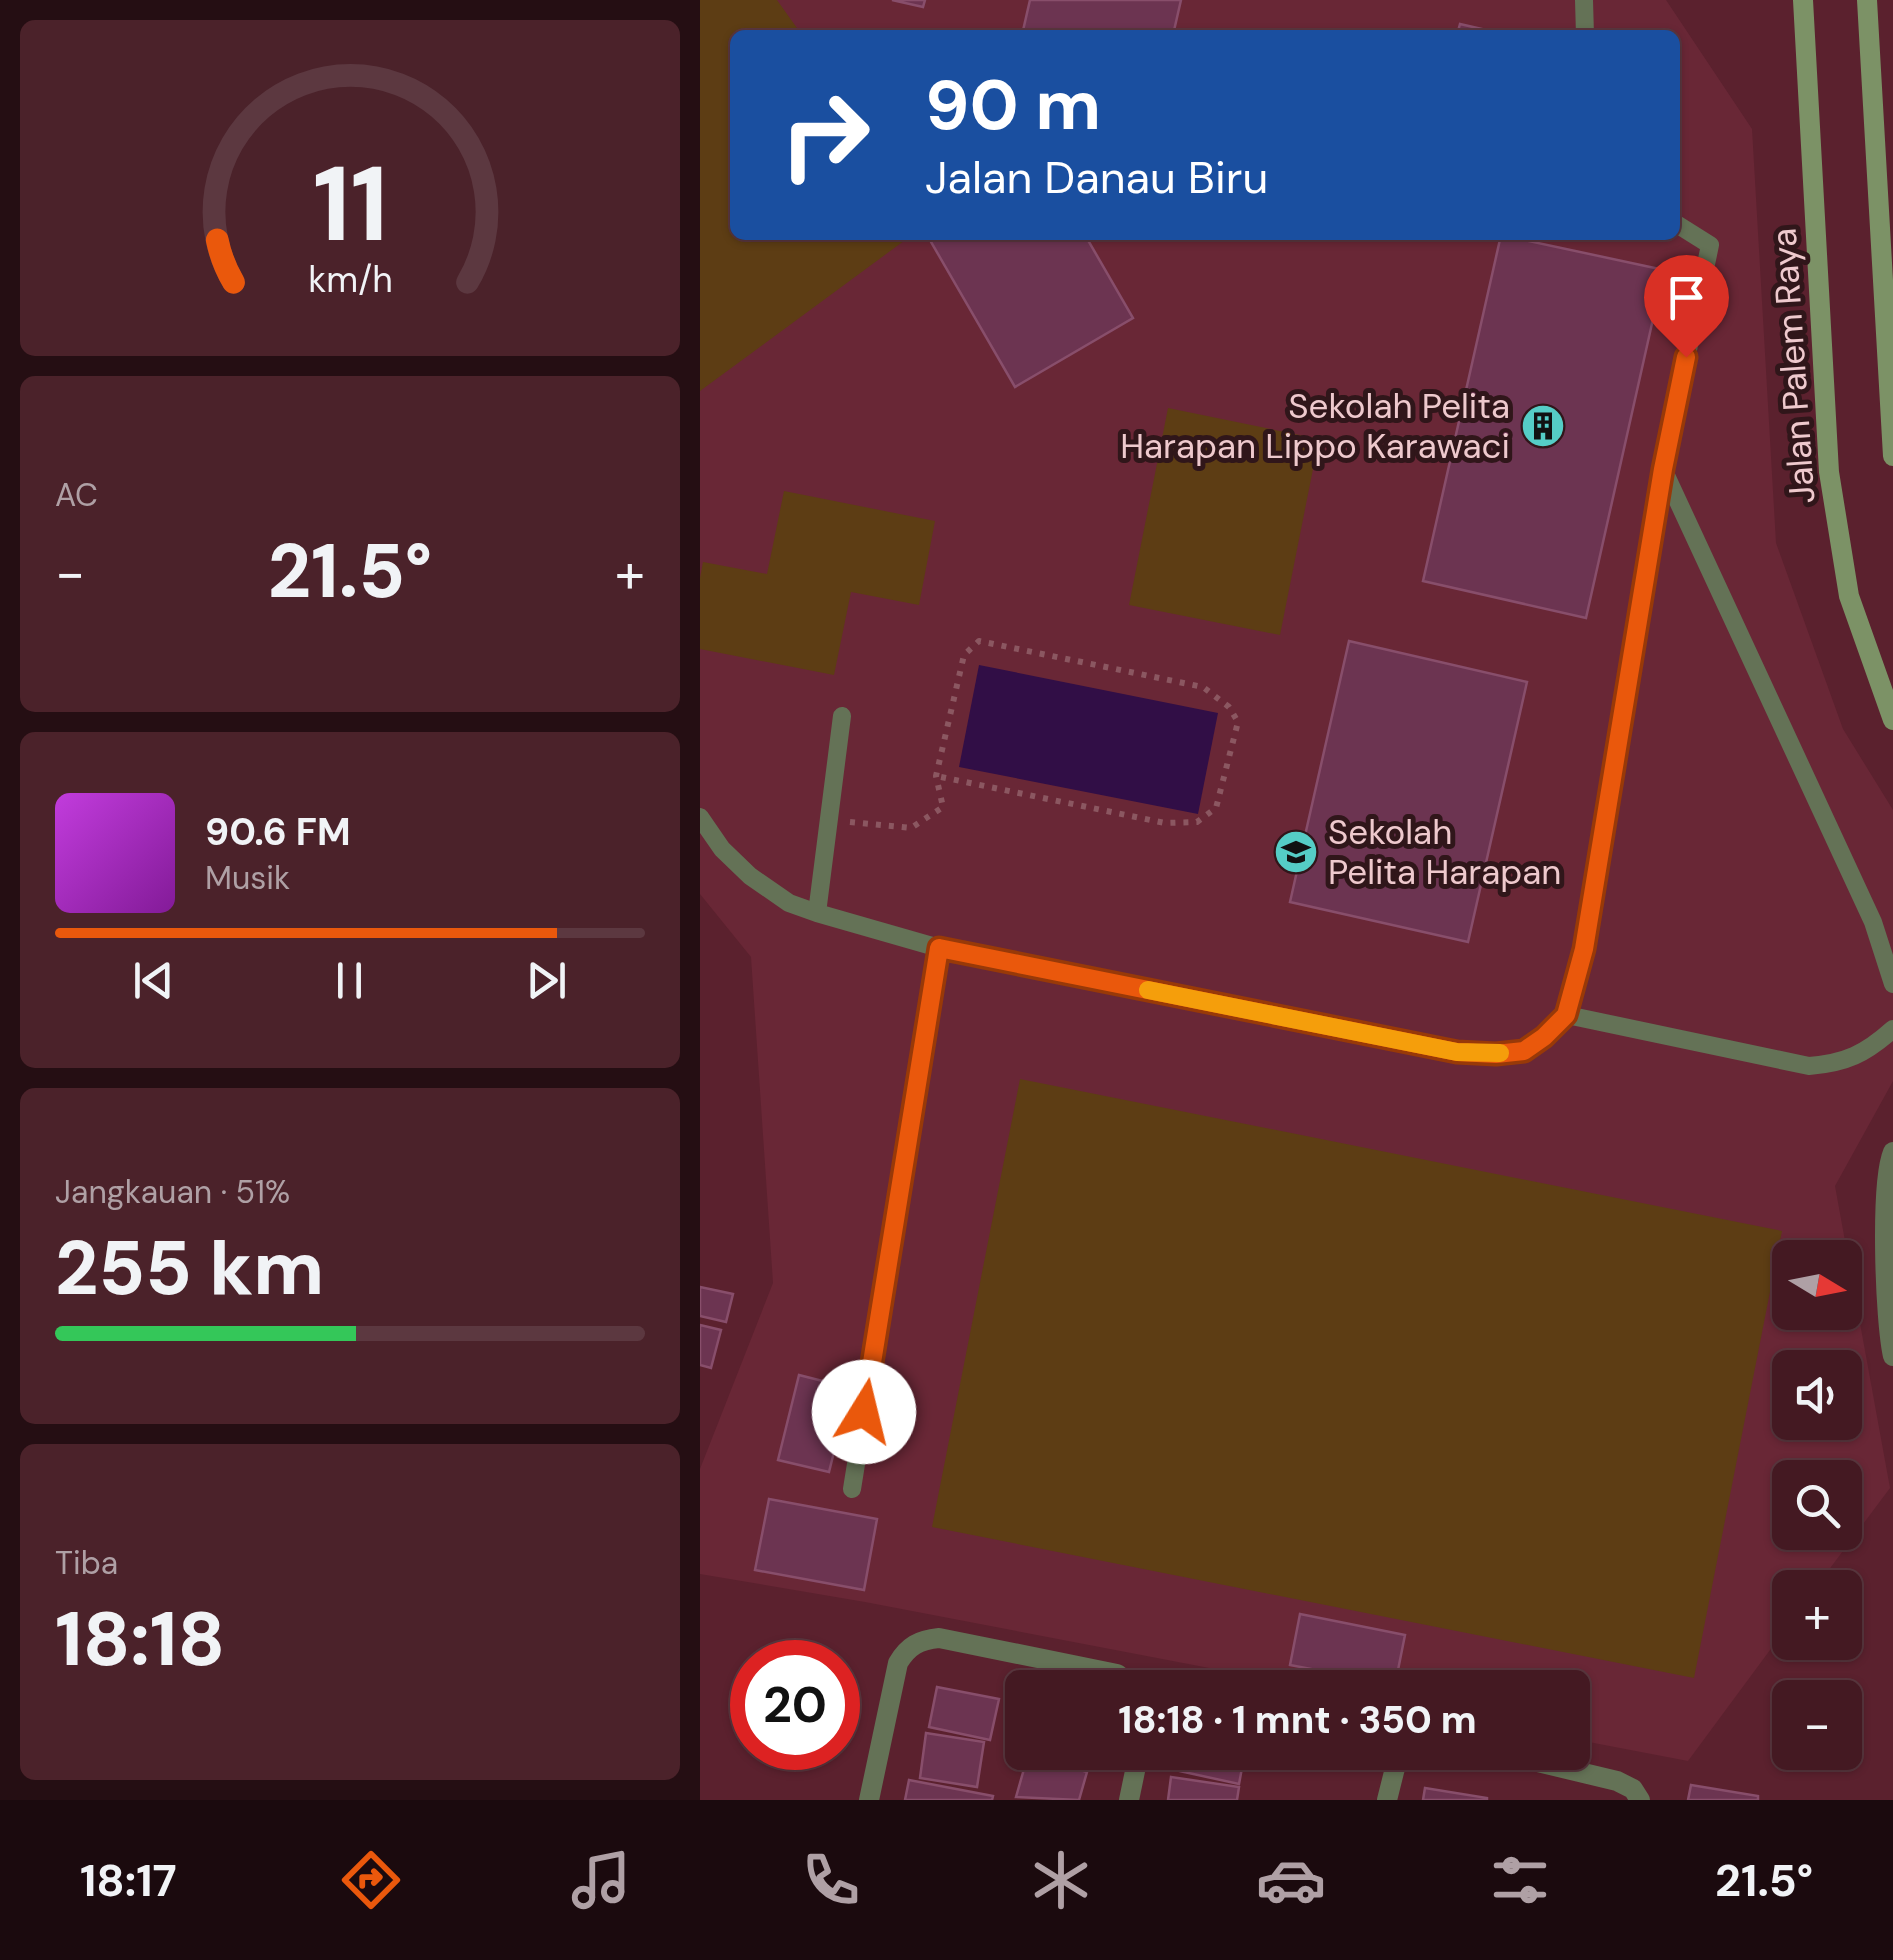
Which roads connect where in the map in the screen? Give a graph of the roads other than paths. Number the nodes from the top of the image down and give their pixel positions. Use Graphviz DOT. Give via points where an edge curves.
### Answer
graph roads {
  1 [pos="1584,0"];
  2 [pos="1803,0"];
  3 [pos="1867,0"];
  4 [pos="1585,30"];
  5 [pos="1680,227"];
  6 [pos="1893,456"];
  7 [pos="1663,469"];
  8 [pos="842,716"];
  9 [pos="1893,720"];
  10 [pos="700,818"];
  11 [pos="817,913"];
  12 [pos="939,948"];
  13 [pos="1893,984"];
  14 [pos="1566,1015"];
  15 [pos="1893,1029"];
  16 [pos="1893,1152"];
  17 [pos="1893,1356"];
  18 [pos="852,1489"];
  19 [pos="1097,1670"];
  20 [pos="1135,1770"];
  21 [pos="1394,1770"];
  22 [pos="1574,1770"];
  23 [pos="869,1800"];
  24 [pos="1129,1800"];
  25 [pos="1387,1800"];
  26 [pos="1640,1800"];
  1 -- 4 [label="lane"];
  2 -- 9 [label="street, Jalan Palem Raya" via="1829,472 1849,596"];
  3 -- 6 [label="street"];
  5 -- 7 [label="lane" via="1710,245"];
  7 -- 13 [label="lane" via="1873,922"];
  7 -- 14 [label="lane" via="1584,949"];
  8 -- 11 [label="lane"];
  10 -- 11 [label="lane" via="750,876"];
  11 -- 12 [label="lane"];
  12 -- 14 [label="lane" via="1457,1052 1524,1051"];
  12 -- 18 [label="lane"];
  14 -- 15 [label="lane" via="1809,1066 1841,1064"];
  16 -- 17 [label="street" via="1885,1186"];
  19 -- 23 [label="street" via="924,1639 898,1663"];
  20 -- 24 [label="street"];
  21 -- 25 [label="street"];
  22 -- 26 [label="street" via="1617,1780"];
}
